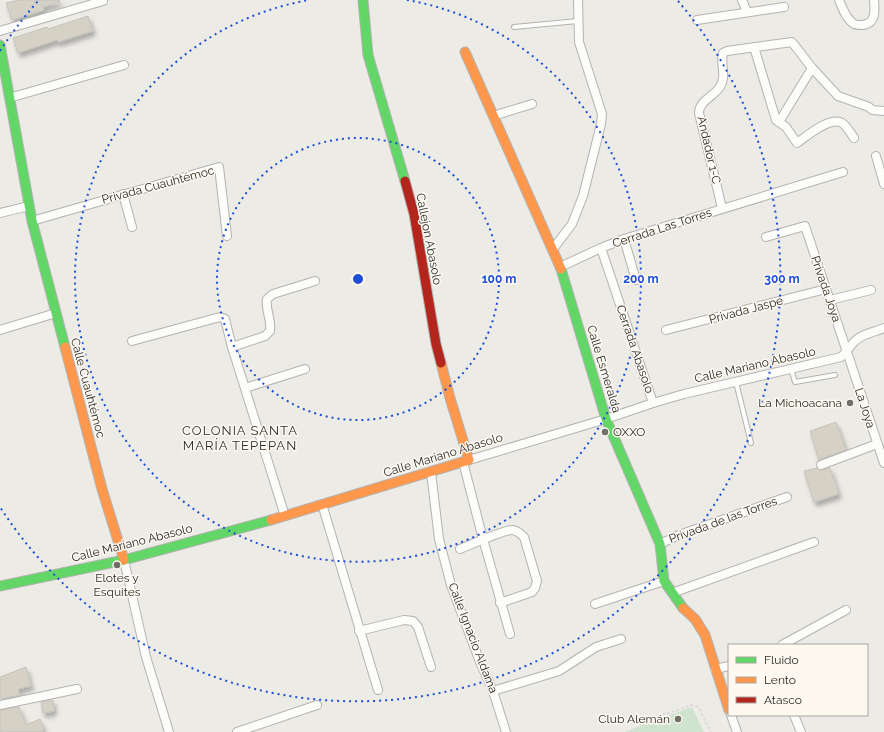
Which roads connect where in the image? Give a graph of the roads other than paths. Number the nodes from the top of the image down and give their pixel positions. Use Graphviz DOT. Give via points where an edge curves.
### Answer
graph roads {
  1 [pos="363,0"];
  2 [pos="578,0"];
  3 [pos="742,0"];
  4 [pos="839,0"];
  5 [pos="874,0"];
  6 [pos="103,1"];
  7 [pos="784,6"];
  8 [pos="747,12"];
  9 [pos="697,20"];
  10 [pos="578,21"];
  11 [pos="514,27"];
  12 [pos="0,31"];
  13 [pos="0,45"];
  14 [pos="754,47"];
  15 [pos="465,52"];
  16 [pos="124,65"];
  17 [pos="812,68"];
  18 [pos="9,98"];
  19 [pos="532,104"];
  20 [pos="884,112"];
  21 [pos="493,116"];
  22 [pos="779,122"];
  23 [pos="854,138"];
  24 [pos="876,156"];
  25 [pos="843,172"];
  26 [pos="884,184"];
  27 [pos="123,194"];
  28 [pos="29,206"];
  29 [pos="722,208"];
  30 [pos="0,213"];
  31 [pos="32,221"];
  32 [pos="132,227"];
  33 [pos="227,236"];
  34 [pos="766,237"];
  35 [pos="624,239"];
  36 [pos="601,248"];
  37 [pos="553,249"];
  38 [pos="560,267"];
  39 [pos="636,280"];
  40 [pos="315,281"];
  41 [pos="826,289"];
  42 [pos="871,290"];
  43 [pos="616,296"];
  44 [pos="830,300"];
  45 [pos="56,313"];
  46 [pos="884,328"];
  47 [pos="0,330"];
  48 [pos="666,330"];
  49 [pos="132,341"];
  50 [pos="232,347"];
  51 [pos="848,352"];
  52 [pos="305,369"];
  53 [pos="791,369"];
  54 [pos="835,374"];
  55 [pos="736,382"];
  56 [pos="245,388"];
  57 [pos="653,403"];
  58 [pos="606,419"];
  59 [pos="751,443"];
  60 [pos="877,444"];
  61 [pos="466,461"];
  62 [pos="884,463"];
  63 [pos="821,465"];
  64 [pos="431,472"];
  65 [pos="787,497"];
  66 [pos="322,504"];
  67 [pos="285,516"];
  68 [pos="483,539"];
  69 [pos="814,542"];
  70 [pos="660,544"];
  71 [pos="460,549"];
  72 [pos="124,560"];
  73 [pos="664,581"];
  74 [pos="0,586"];
  75 [pos="672,593"];
  76 [pos="500,603"];
  77 [pos="595,604"];
  78 [pos="846,610"];
  79 [pos="359,630"];
  80 [pos="510,634"];
  81 [pos="621,639"];
  82 [pos="784,644"];
  83 [pos="728,666"];
  84 [pos="431,667"];
  85 [pos="715,669"];
  86 [pos="77,689"];
  87 [pos="378,690"];
  88 [pos="493,691"];
  89 [pos="0,705"];
  90 [pos="316,705"];
  91 [pos="728,707"];
  92 [pos="731,716"];
  93 [pos="794,716"];
  94 [pos="169,732"];
  95 [pos="237,732"];
  96 [pos="506,732"];
  97 [pos="736,732"];
  98 [pos="801,732"];
  1 -- 61 [label="street, Callejon Abasolo" via="368,55 414,214 436,344"];
  2 -- 10 [label="street"];
  3 -- 8 [label="street"];
  4 -- 5 [label="street" via="853,24 861,25 869,23 874,17"];
  6 -- 12 [label="street"];
  7 -- 8 [label="street"];
  8 -- 9 [label="street"];
  10 -- 11 [label="lane"];
  10 -- 37 [label="street" via="579,42 602,114 601,124 583,196 575,217"];
  13 -- 18 [label="street, Calle Cuauhtémoc"];
  14 -- 17 [label="street, Andador 1-C" via="792,42"];
  14 -- 22 [label="street" via="776,120"];
  14 -- 29 [label="street, Andador 1-C" via="723,53 721,59 724,77 720,87 699,108"];
  15 -- 21 [label="street, Calle Esmeralda"];
  16 -- 18 [label="street"];
  17 -- 20 [label="street, Andador 1-C" via="838,96 872,110"];
  17 -- 22 [label="street"];
  18 -- 28 [label="street, Calle Cuauhtémoc"];
  19 -- 21 [label="street"];
  21 -- 37 [label="street, Calle Esmeralda"];
  22 -- 23 [label="street" via="786,127 797,143 822,126 834,122 842,123"];
  24 -- 26 [label="street"];
  25 -- 29 [label="street, Cerrada Las Torres"];
  27 -- 31 [label="street, Privada Cuauhtémoc"];
  27 -- 32 [label="street"];
  27 -- 33 [label="street, Privada Cuauhtémoc" via="218,167"];
  28 -- 30 [label="street"];
  28 -- 31 [label="street, Calle Cuauhtémoc"];
  29 -- 35 [label="street, Cerrada Las Torres"];
  31 -- 45 [label="street, Calle Cuauhtémoc"];
  34 -- 41 [label="street, Privada Joya" via="805,226"];
  35 -- 36 [label="street, Cerrada Las Torres"];
  35 -- 39 [label="street"];
  36 -- 38 [label="street, Cerrada Las Torres"];
  36 -- 43 [label="street, Cerrada Las Torres"];
  37 -- 38 [label="street, Calle Esmeralda"];
  38 -- 58 [label="street, Calle Esmeralda"];
  40 -- 50 [label="street" via="273,294 267,299 266,306 270,331 265,336"];
  41 -- 44 [label="street, Privada Joya"];
  41 -- 48 [label="street, Privada Jaspe"];
  42 -- 44 [label="street"];
  43 -- 57 [label="street, Cerrada Abasolo"];
  44 -- 51 [label="street, Privada Joya"];
  45 -- 47 [label="street"];
  45 -- 72 [label="street, Calle Cuauhtémoc" via="102,489"];
  46 -- 51 [label="street, Calle Mariano Abasolo" via="854,341"];
  49 -- 50 [label="street" via="220,317 225,320"];
  50 -- 56 [label="street"];
  51 -- 53 [label="street, Calle Mariano Abasolo" via="841,357"];
  51 -- 60 [label="street, La Joya"];
  52 -- 56 [label="street"];
  53 -- 54 [label="lane" via="795,382"];
  53 -- 55 [label="street, Calle Mariano Abasolo"];
  55 -- 57 [label="street, Calle Mariano Abasolo"];
  55 -- 59 [label="lane"];
  56 -- 67 [label="street"];
  57 -- 58 [label="street, Calle Mariano Abasolo"];
  58 -- 61 [label="street, Calle Mariano Abasolo"];
  58 -- 70 [label="street, Calle Esmeralda"];
  60 -- 62 [label="street, La Joya"];
  60 -- 63 [label="street"];
  61 -- 64 [label="street, Calle Mariano Abasolo"];
  61 -- 68 [label="street"];
  64 -- 66 [label="street, Calle Mariano Abasolo"];
  64 -- 88 [label="street, Calle Ignacio Aldama" via="440,539 452,585"];
  65 -- 70 [label="street, Privada de las Torres"];
  66 -- 67 [label="street, Calle Mariano Abasolo"];
  66 -- 79 [label="street"];
  67 -- 72 [label="street, Calle Mariano Abasolo"];
  68 -- 71 [label="street"];
  68 -- 76 [label="street"];
  68 -- 76 [label="street" via="512,530 518,532 524,537 537,581 532,592"];
  69 -- 75 [label="street"];
  70 -- 73 [label="street, Calle Esmeralda"];
  72 -- 74 [label="street, Calle Mariano Abasolo"];
  72 -- 94 [label="street, Calle Cuauhtémoc" via="146,657"];
  73 -- 75 [label="street, Calle Esmeralda"];
  73 -- 77 [label="street"];
  75 -- 85 [label="street, Calle Esmeralda" via="695,619 704,635"];
  76 -- 80 [label="street"];
  78 -- 82 [label="street"];
  79 -- 84 [label="street" via="404,620 413,621 418,627"];
  79 -- 87 [label="street"];
  81 -- 88 [label="street" via="596,647 559,671"];
  83 -- 85 [label="street"];
  85 -- 91 [label="street, Calle Esmeralda"];
  86 -- 89 [label="street"];
  88 -- 96 [label="street, Calle Ignacio Aldama"];
  90 -- 95 [label="street"];
  92 -- 97 [label="street"];
  93 -- 98 [label="street"];
}
